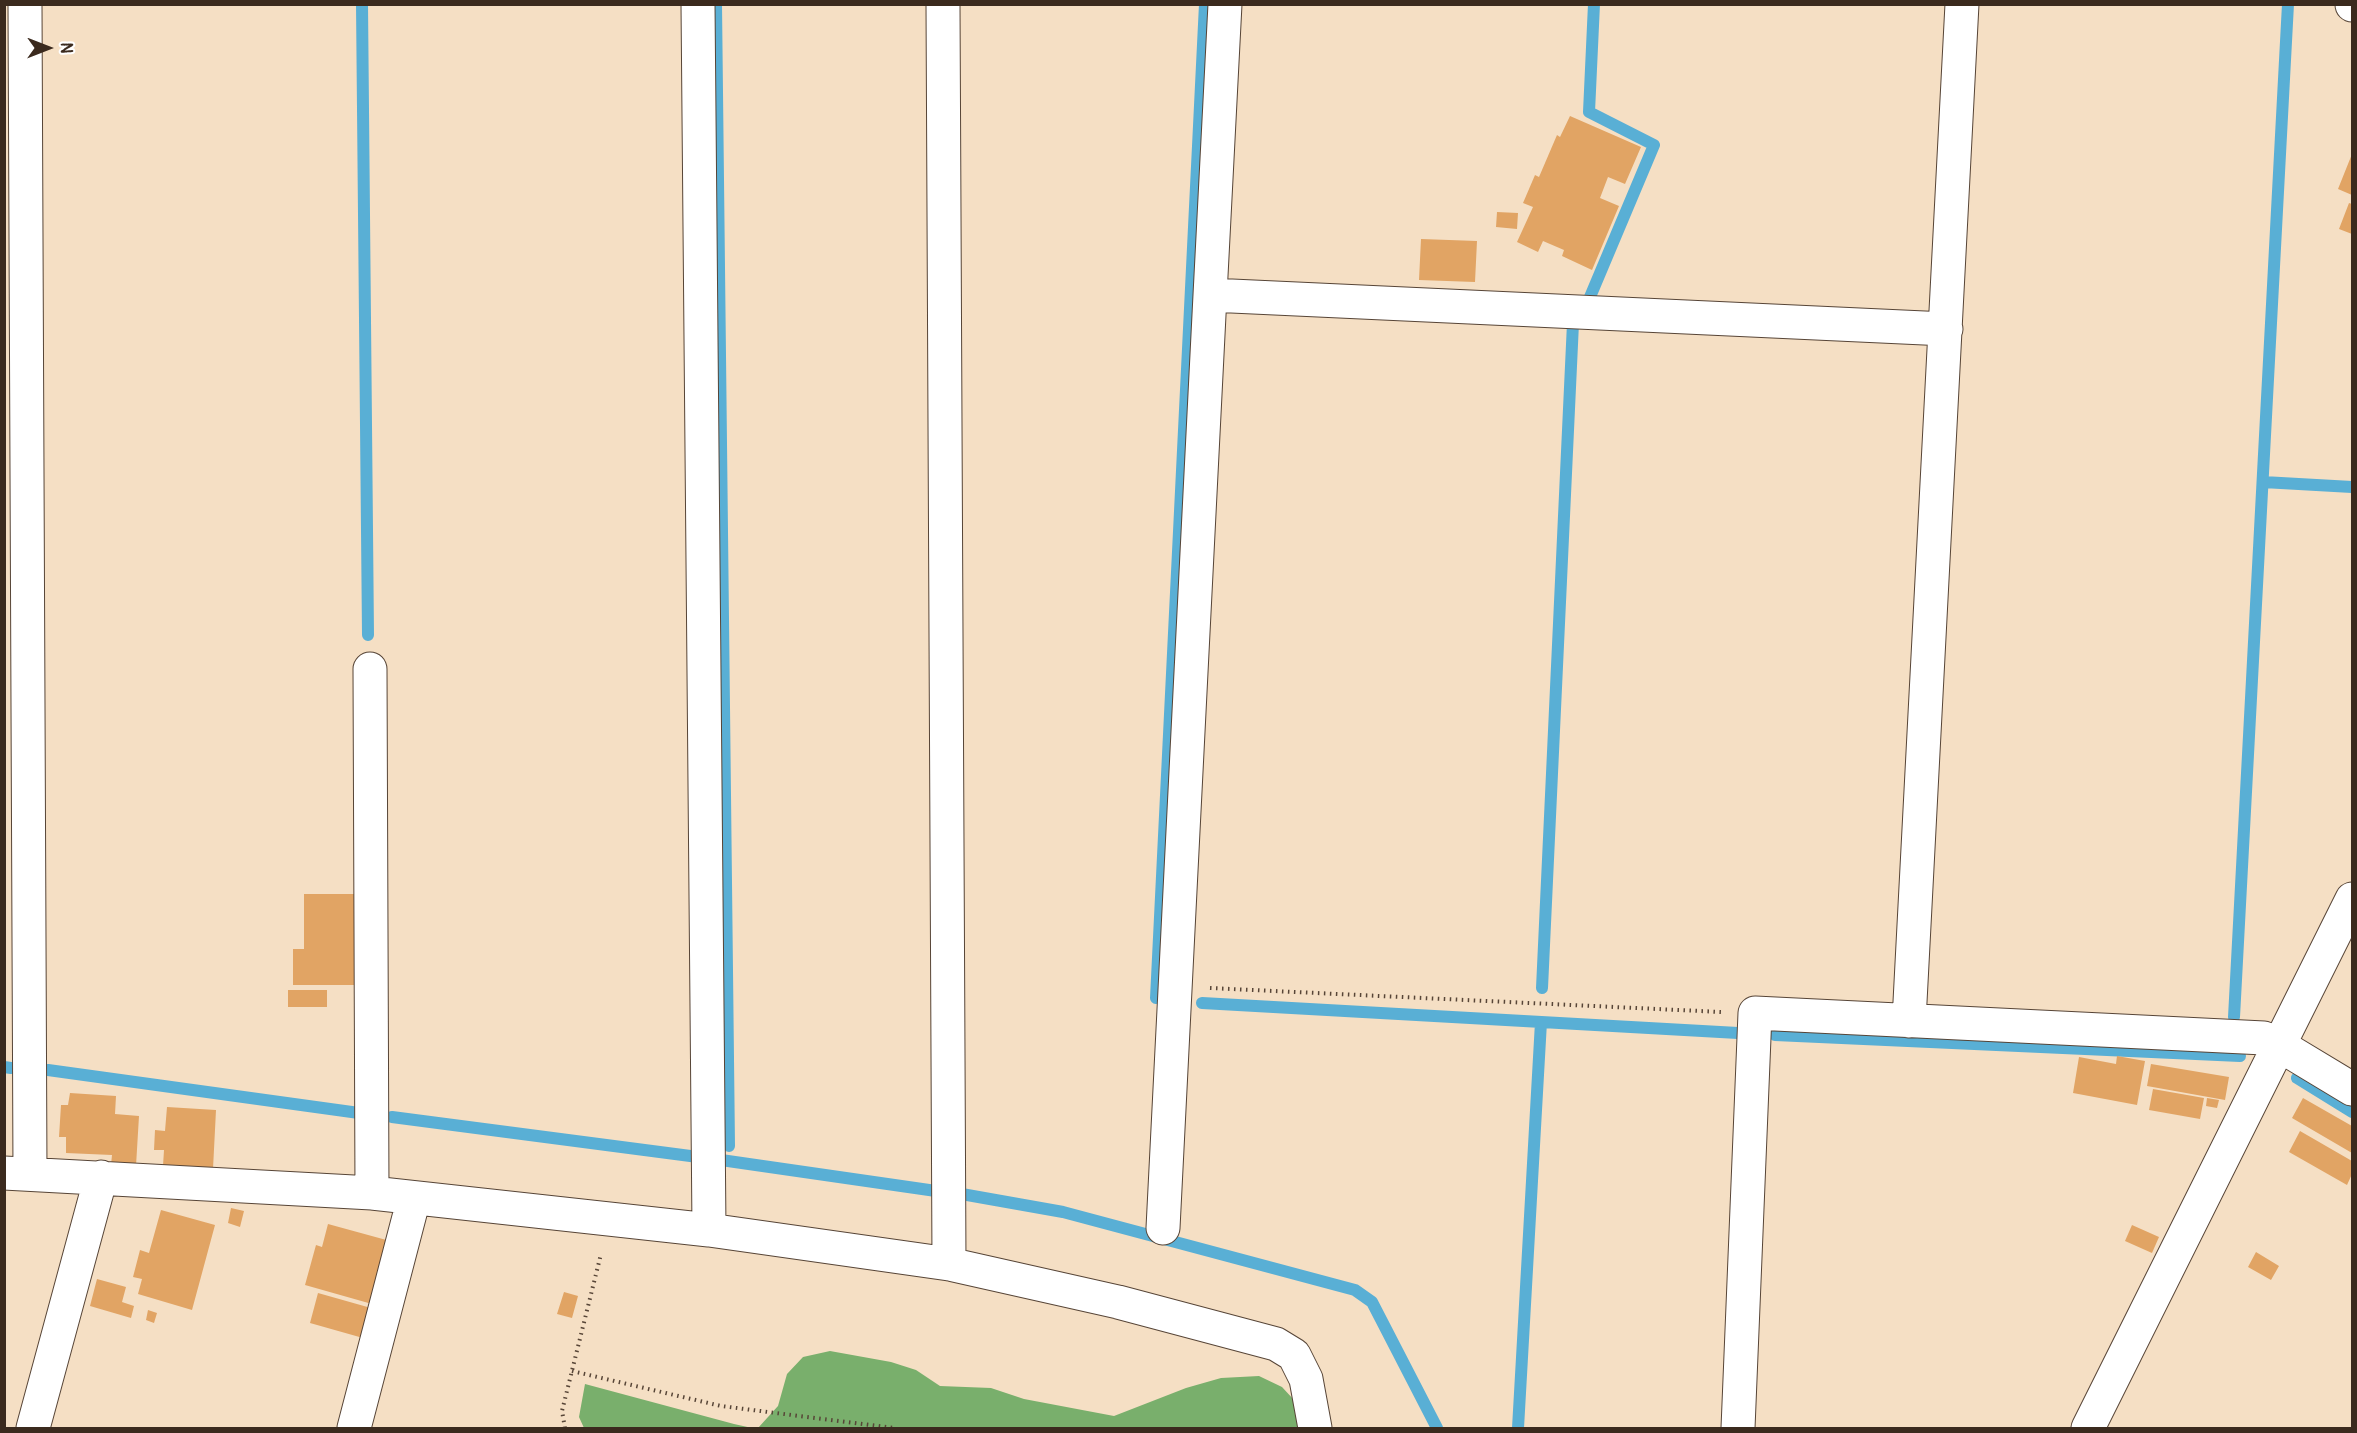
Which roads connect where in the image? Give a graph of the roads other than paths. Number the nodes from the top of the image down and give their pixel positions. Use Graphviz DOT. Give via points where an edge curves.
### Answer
graph roads {
  1 [pos="25,4"];
  2 [pos="698,4"];
  3 [pos="943,4"];
  4 [pos="1225,4"];
  5 [pos="1962,4"];
  6 [pos="1210,295"];
  7 [pos="1946,329"];
  8 [pos="370,669"];
  9 [pos="2352,899"];
  10 [pos="1909,1022"];
  11 [pos="2279,1045"];
  12 [pos="2352,1089"];
  13 [pos="17,1173"];
  14 [pos="101,1177"];
  15 [pos="372,1193"];
  16 [pos="414,1198"];
  17 [pos="1163,1228"];
  18 [pos="709,1230"];
  19 [pos="949,1264"];
  20 [pos="33,1428"];
  21 [pos="354,1428"];
  22 [pos="1315,1428"];
  23 [pos="1738,1428"];
  24 [pos="2088,1428"];
  1 -- 13 [label="street"];
  2 -- 18 [label="street"];
  3 -- 19 [label="street"];
  4 -- 6 [label="street"];
  5 -- 7 [label="street"];
  6 -- 7 [label="street"];
  6 -- 17 [label="street"];
  7 -- 10 [label="street"];
  8 -- 15 [label="street"];
  9 -- 11 [label="street"];
  10 -- 11 [label="street" via="2264,1038"];
  10 -- 23 [label="street" via="1755,1013"];
  11 -- 12 [label="street"];
  11 -- 24 [label="street"];
  13 -- 14 [label="street"];
  14 -- 15 [label="street"];
  14 -- 20 [label="street"];
  15 -- 16 [label="street"];
  16 -- 18 [label="street"];
  16 -- 21 [label="street"];
  18 -- 19 [label="street"];
  19 -- 22 [label="street" via="1118,1302 1276,1344 1294,1355 1306,1380"];
}
